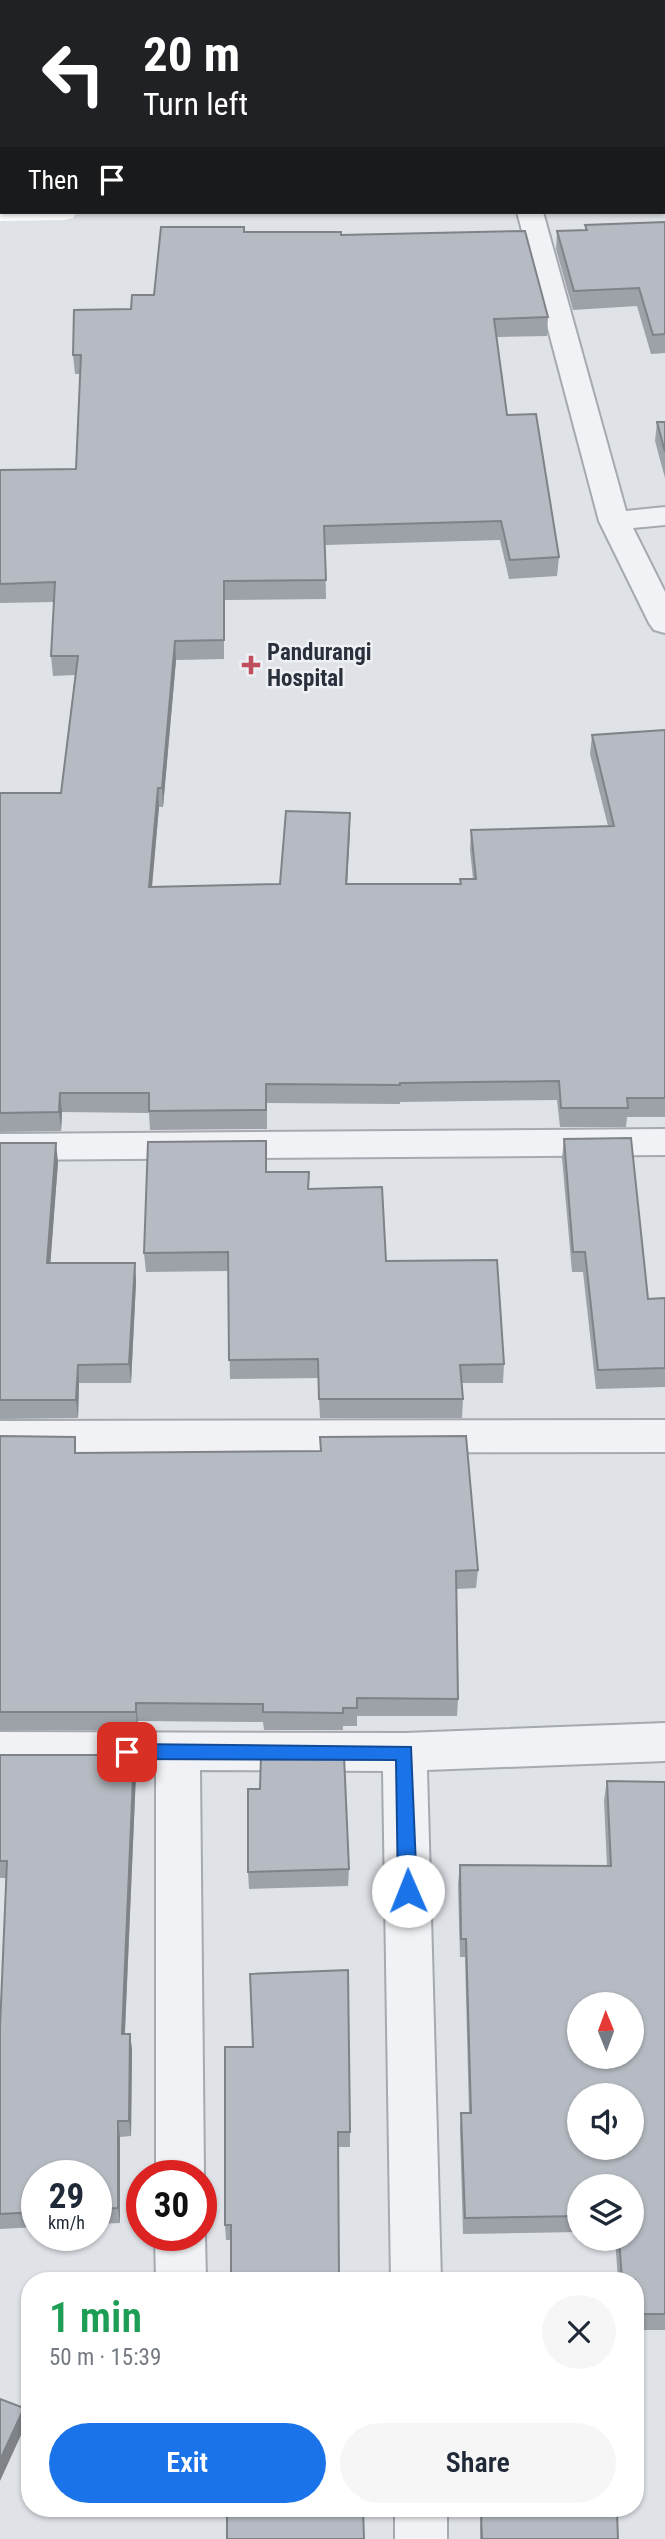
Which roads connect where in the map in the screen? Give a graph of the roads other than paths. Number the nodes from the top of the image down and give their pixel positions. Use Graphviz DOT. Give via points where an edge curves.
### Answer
graph roads {
  1 [pos="531,214"];
  2 [pos="665,516"];
  3 [pos="614,521"];
  4 [pos="665,623"];
  5 [pos="665,1142"];
  6 [pos="0,1147"];
  7 [pos="665,1436"];
  8 [pos="0,1437"];
  9 [pos="665,1742"];
  10 [pos="0,1751"];
  11 [pos="178,1752"];
  12 [pos="405,1752"];
  13 [pos="180,2160"];
  14 [pos="180,2251"];
  15 [pos="181,2272"];
  16 [pos="416,2272"];
  17 [pos="421,2517"];
  18 [pos="421,2539"];
  1 -- 3 [label="street"];
  2 -- 3 [label="street"];
  3 -- 4 [label="street"];
  5 -- 6 [label="street"];
  7 -- 8 [label="street"];
  9 -- 12 [label="street"];
  10 -- 11 [label="street"];
  11 -- 12 [label="street"];
  11 -- 13 [label="street"];
  12 -- 16 [label="street"];
  14 -- 15 [label="street"];
  17 -- 18 [label="street"];
}
